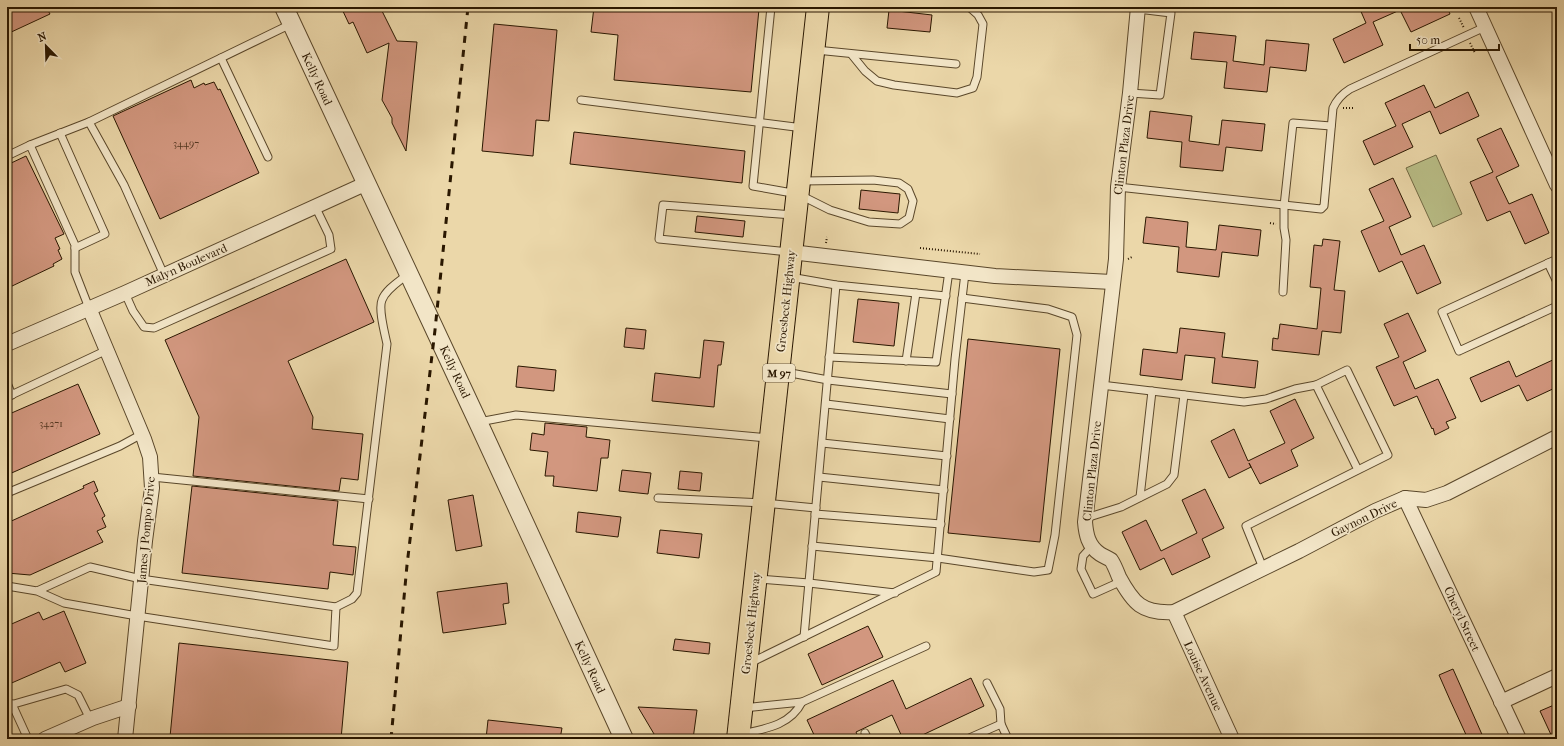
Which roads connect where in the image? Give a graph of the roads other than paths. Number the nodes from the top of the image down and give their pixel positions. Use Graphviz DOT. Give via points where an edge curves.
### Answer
graph roads {
  1 [pos="284,7"];
  2 [pos="771,7"];
  3 [pos="818,7"];
  4 [pos="969,7"];
  5 [pos="1476,7"];
  6 [pos="1138,8"];
  7 [pos="291,24"];
  8 [pos="1485,27"];
  9 [pos="814,50"];
  10 [pos="852,55"];
  11 [pos="222,58"];
  12 [pos="956,64"];
  13 [pos="1130,92"];
  14 [pos="581,100"];
  15 [pos="89,122"];
  16 [pos="758,123"];
  17 [pos="1331,126"];
  18 [pos="805,128"];
  19 [pos="60,133"];
  20 [pos="30,145"];
  21 [pos="7,156"];
  22 [pos="268,157"];
  23 [pos="365,184"];
  24 [pos="1557,185"];
  25 [pos="1118,187"];
  26 [pos="797,197"];
  27 [pos="315,206"];
  28 [pos="1284,206"];
  29 [pos="75,248"];
  30 [pos="791,252"];
  31 [pos="1557,259"];
  32 [pos="1548,264"];
  33 [pos="949,271"];
  34 [pos="965,273"];
  35 [pos="408,274"];
  36 [pos="164,275"];
  37 [pos="788,277"];
  38 [pos="1112,282"];
  39 [pos="1557,282"];
  40 [pos="836,285"];
  41 [pos="1283,292"];
  42 [pos="125,293"];
  43 [pos="916,293"];
  44 [pos="946,296"];
  45 [pos="962,298"];
  46 [pos="1557,306"];
  47 [pos="89,308"];
  48 [pos="7,344"];
  49 [pos="107,350"];
  50 [pos="829,357"];
  51 [pos="906,361"];
  52 [pos="779,371"];
  53 [pos="828,380"];
  54 [pos="7,383"];
  55 [pos="1101,385"];
  56 [pos="1316,385"];
  57 [pos="1152,391"];
  58 [pos="952,394"];
  59 [pos="1184,395"];
  60 [pos="9,396"];
  61 [pos="826,404"];
  62 [pos="950,419"];
  63 [pos="478,422"];
  64 [pos="142,434"];
  65 [pos="1557,437"];
  66 [pos="771,438"];
  67 [pos="822,443"];
  68 [pos="946,456"];
  69 [pos="1358,470"];
  70 [pos="152,477"];
  71 [pos="819,477"];
  72 [pos="944,490"];
  73 [pos="7,493"];
  74 [pos="1140,497"];
  75 [pos="658,498"];
  76 [pos="1404,498"];
  77 [pos="368,499"];
  78 [pos="764,502"];
  79 [pos="815,511"];
  80 [pos="1086,518"];
  81 [pos="941,524"];
  82 [pos="812,546"];
  83 [pos="1092,546"];
  84 [pos="938,558"];
  85 [pos="1263,568"];
  86 [pos="756,579"];
  87 [pos="141,580"];
  88 [pos="1122,581"];
  89 [pos="809,582"];
  90 [pos="7,586"];
  91 [pos="37,591"];
  92 [pos="895,593"];
  93 [pos="336,607"];
  94 [pos="1174,612"];
  95 [pos="137,616"];
  96 [pos="804,637"];
  97 [pos="926,646"];
  98 [pos="746,665"];
  99 [pos="1557,676"];
  100 [pos="987,682"];
  101 [pos="802,702"];
  102 [pos="1501,702"];
  103 [pos="10,705"];
  104 [pos="128,706"];
  105 [pos="742,709"];
  106 [pos="90,719"];
  107 [pos="1001,724"];
  108 [pos="738,737"];
  109 [pos="28,739"];
  110 [pos="45,739"];
  111 [pos="125,739"];
  112 [pos="624,739"];
  113 [pos="967,739"];
  114 [pos="1008,739"];
  115 [pos="1232,739"];
  116 [pos="1519,739"];
  1 -- 7 [label="street, Kelly Road"];
  2 -- 16 [label="lane"];
  3 -- 9 [label="main road, Groesbeck Highway / M 97"];
  4 -- 10 [label="lane" via="983,24 977,77 973,88 957,93 877,81"];
  5 -- 8 [label="street"];
  6 -- 13 [label="street, Clinton Plaza Drive"];
  6 -- 13 [label="lane" via="1171,13 1160,95"];
  7 -- 11 [label="lane"];
  7 -- 23 [label="street, Kelly Road"];
  8 -- 17 [label="lane" via="1350,89 1336,102"];
  8 -- 24 [label="street"];
  9 -- 10 [label="lane"];
  9 -- 18 [label="main road, Groesbeck Highway / M 97"];
  10 -- 12 [label="lane"];
  11 -- 15 [label="lane"];
  11 -- 22 [label="lane"];
  13 -- 25 [label="street, Clinton Plaza Drive"];
  14 -- 16 [label="lane"];
  15 -- 19 [label="lane"];
  15 -- 36 [label="lane" via="124,185"];
  16 -- 18 [label="lane"];
  16 -- 26 [label="lane" via="753,186"];
  17 -- 28 [label="lane" via="1293,123"];
  17 -- 28 [label="lane" via="1324,206 1321,209"];
  18 -- 26 [label="main road, Groesbeck Highway / M 97"];
  19 -- 20 [label="lane"];
  19 -- 29 [label="lane" via="105,234"];
  20 -- 21 [label="lane"];
  20 -- 29 [label="lane"];
  23 -- 27 [label="street, Malyn Boulevard"];
  23 -- 35 [label="street, Kelly Road"];
  25 -- 28 [label="lane"];
  25 -- 38 [label="street, Clinton Plaza Drive" via="1116,259"];
  26 -- 26 [label="lane" via="869,222 900,224 909,218 913,201 908,189 899,183 873,180"];
  26 -- 30 [label="main road, Groesbeck Highway / M 97"];
  26 -- 30 [label="lane" via="663,205 659,239"];
  27 -- 36 [label="street, Malyn Boulevard"];
  27 -- 42 [label="lane" via="329,235 331,249 154,328 144,327"];
  28 -- 41 [label="lane" via="1286,240"];
  29 -- 47 [label="lane" via="76,272"];
  30 -- 33 [label="street"];
  30 -- 37 [label="main road, Groesbeck Highway / M 97"];
  31 -- 32 [label="lane"];
  32 -- 39 [label="lane"];
  32 -- 46 [label="lane" via="1442,312 1459,351"];
  33 -- 34 [label="street"];
  33 -- 44 [label="lane"];
  34 -- 38 [label="street"];
  34 -- 45 [label="lane"];
  35 -- 63 [label="street, Kelly Road"];
  35 -- 77 [label="lane" via="388,291 382,301 381,312 387,344"];
  36 -- 42 [label="street, Malyn Boulevard"];
  37 -- 40 [label="lane"];
  37 -- 52 [label="main road, Groesbeck Highway / M 97"];
  38 -- 55 [label="street, Clinton Plaza Drive"];
  40 -- 43 [label="lane"];
  40 -- 50 [label="lane"];
  42 -- 47 [label="street, Malyn Boulevard"];
  43 -- 44 [label="lane"];
  43 -- 51 [label="lane"];
  44 -- 51 [label="lane" via="936,362"];
  45 -- 58 [label="lane"];
  45 -- 84 [label="lane" via="1048,309 1072,317 1077,335 1055,535 1048,570 1034,572"];
  47 -- 48 [label="street, Malyn Boulevard"];
  47 -- 49 [label="street, James J Pompo Drive"];
  49 -- 60 [label="lane"];
  49 -- 64 [label="street, James J Pompo Drive"];
  50 -- 51 [label="lane"];
  50 -- 53 [label="lane"];
  52 -- 53 [label="lane"];
  52 -- 66 [label="main road, Groesbeck Highway / M 97"];
  53 -- 58 [label="lane"];
  53 -- 61 [label="lane"];
  54 -- 60 [label="lane"];
  55 -- 57 [label="lane"];
  55 -- 80 [label="street, Clinton Plaza Drive"];
  56 -- 59 [label="lane" via="1266,399 1244,402"];
  56 -- 69 [label="lane"];
  56 -- 69 [label="lane" via="1347,370 1388,456"];
  57 -- 59 [label="lane"];
  57 -- 74 [label="lane"];
  58 -- 62 [label="lane"];
  59 -- 74 [label="lane" via="1174,474 1167,484"];
  61 -- 62 [label="lane"];
  61 -- 67 [label="lane"];
  62 -- 68 [label="lane"];
  63 -- 66 [label="lane" via="516,415"];
  63 -- 112 [label="street, Kelly Road"];
  64 -- 70 [label="street, James J Pompo Drive" via="150,457"];
  64 -- 73 [label="lane" via="120,446"];
  65 -- 76 [label="street, Gaynon Drive" via="1447,493 1426,500"];
  66 -- 78 [label="main road, Groesbeck Highway / M 97"];
  67 -- 68 [label="lane"];
  67 -- 71 [label="lane"];
  68 -- 72 [label="lane"];
  69 -- 85 [label="lane" via="1246,526"];
  70 -- 77 [label="lane"];
  70 -- 87 [label="street, James J Pompo Drive"];
  71 -- 72 [label="lane"];
  71 -- 79 [label="lane"];
  72 -- 81 [label="lane"];
  74 -- 80 [label="lane" via="1121,507"];
  75 -- 78 [label="lane"];
  76 -- 85 [label="street, Gaynon Drive"];
  76 -- 102 [label="street, Cheryl Street"];
  77 -- 93 [label="lane" via="357,593 352,599"];
  78 -- 79 [label="lane"];
  78 -- 86 [label="main road, Groesbeck Highway / M 97"];
  79 -- 81 [label="lane"];
  79 -- 82 [label="lane"];
  80 -- 83 [label="street, Clinton Plaza Drive" via="1086,531"];
  81 -- 84 [label="lane"];
  82 -- 84 [label="lane"];
  82 -- 89 [label="lane"];
  83 -- 88 [label="street" via="1111,560"];
  83 -- 88 [label="lane" via="1083,556 1081,569 1093,594"];
  84 -- 92 [label="lane" via="936,572"];
  85 -- 94 [label="street, Gaynon Drive"];
  86 -- 89 [label="lane"];
  86 -- 98 [label="main road, Groesbeck Highway / M 97"];
  87 -- 91 [label="lane" via="90,566"];
  87 -- 93 [label="lane"];
  87 -- 95 [label="street, James J Pompo Drive"];
  88 -- 94 [label="street" via="1130,596 1139,604 1159,613"];
  89 -- 92 [label="lane"];
  89 -- 96 [label="lane"];
  90 -- 91 [label="lane"];
  91 -- 95 [label="lane" via="64,603"];
  92 -- 96 [label="lane"];
  93 -- 95 [label="lane" via="334,646"];
  94 -- 115 [label="street, Louise Avenue"];
  95 -- 104 [label="street, James J Pompo Drive"];
  96 -- 98 [label="lane"];
  97 -- 101 [label="lane"];
  98 -- 105 [label="main road, Groesbeck Highway / M 97"];
  99 -- 102 [label="street"];
  100 -- 107 [label="lane" via="1000,709"];
  101 -- 105 [label="lane"];
  101 -- 108 [label="lane" via="794,715 786,720 770,728"];
  102 -- 116 [label="street, Cheryl Street"];
  103 -- 106 [label="lane" via="66,689 78,695"];
  103 -- 109 [label="lane"];
  104 -- 106 [label="street"];
  104 -- 111 [label="street, James J Pompo Drive"];
  105 -- 108 [label="main road, Groesbeck Highway / M 97"];
  106 -- 110 [label="street"];
  107 -- 113 [label="lane"];
  107 -- 114 [label="lane"];
}
